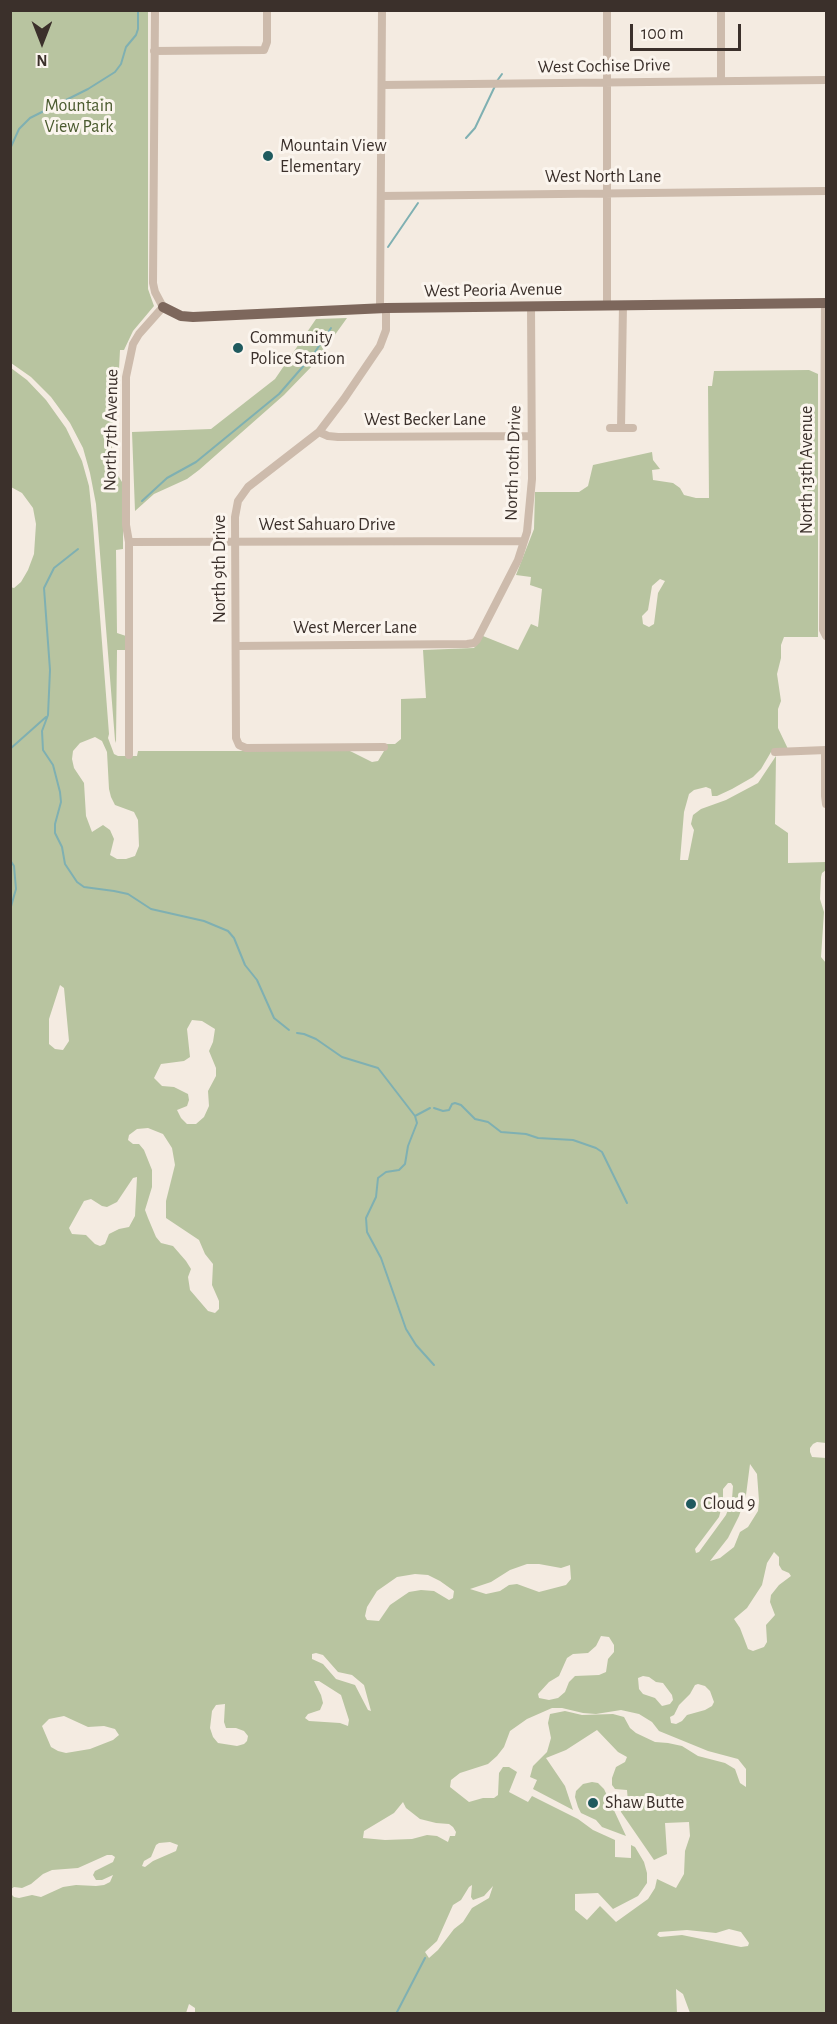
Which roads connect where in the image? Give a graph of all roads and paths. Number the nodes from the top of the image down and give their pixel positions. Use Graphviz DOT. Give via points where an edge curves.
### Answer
graph roads {
  1 [pos="155,10"];
  2 [pos="267,10"];
  3 [pos="382,10"];
  4 [pos="607,10"];
  5 [pos="721,10"];
  6 [pos="154,51"];
  7 [pos="826,80"];
  8 [pos="721,81"];
  9 [pos="608,82"];
  10 [pos="382,85"];
  11 [pos="826,191"];
  12 [pos="608,194"];
  13 [pos="381,196"];
  14 [pos="826,303"];
  15 [pos="607,305"];
  16 [pos="623,305"];
  17 [pos="531,306"];
  18 [pos="163,307"];
  19 [pos="383,308"];
  20 [pos="825,418"];
  21 [pos="610,428"];
  22 [pos="621,428"];
  23 [pos="633,428"];
  24 [pos="319,432"];
  25 [pos="531,436"];
  26 [pos="825,526"];
  27 [pos="525,541"];
  28 [pos="129,542"];
  29 [pos="236,542"];
  30 [pos="826,636"];
  31 [pos="474,643"];
  32 [pos="237,645"];
  33 [pos="384,747"];
  34 [pos="826,750"];
  35 [pos="775,752"];
  36 [pos="129,755"];
  37 [pos="826,804"];
  1 -- 6 [label="street"];
  2 -- 6 [label="street" via="264,50"];
  3 -- 10 [label="street, North 9th Drive"];
  4 -- 9 [label="street"];
  5 -- 8 [label="street"];
  6 -- 18 [label="street" via="153,283"];
  7 -- 8 [label="street, West Cochise Drive"];
  8 -- 9 [label="street, West Cochise Drive"];
  9 -- 10 [label="street, West Cochise Drive"];
  9 -- 12 [label="street"];
  10 -- 13 [label="street, North 9th Drive"];
  11 -- 12 [label="street, West North Lane"];
  12 -- 13 [label="street, West North Lane"];
  12 -- 15 [label="street"];
  13 -- 19 [label="street, North 9th Drive"];
  14 -- 16 [label="main road, West Peoria Avenue"];
  14 -- 20 [label="street, North 13th Avenue"];
  15 -- 16 [label="main road, West Peoria Avenue"];
  15 -- 17 [label="main road, West Peoria Avenue"];
  16 -- 22 [label="street"];
  17 -- 19 [label="main road, West Peoria Avenue"];
  17 -- 25 [label="street, North 10th Drive"];
  18 -- 19 [label="main road, West Peoria Avenue" via="189,317"];
  18 -- 28 [label="street, North 7th Avenue" via="133,344 126,377"];
  19 -- 24 [label="street, North 9th Drive" via="386,330 380,346"];
  20 -- 26 [label="street, North 13th Avenue"];
  21 -- 22 [label="street"];
  22 -- 23 [label="street"];
  24 -- 25 [label="street, West Becker Lane" via="338,437"];
  24 -- 29 [label="street, North 9th Drive" via="242,493 236,508"];
  25 -- 27 [label="street, North 10th Drive" via="532,499"];
  26 -- 30 [label="street, North 13th Avenue" via="822,630"];
  27 -- 29 [label="street, West Sahuaro Drive"];
  27 -- 31 [label="street, North 10th Drive"];
  28 -- 29 [label="street, West Sahuaro Drive"];
  28 -- 36 [label="street, North 7th Avenue"];
  29 -- 32 [label="street, North 9th Drive"];
  31 -- 32 [label="street, West Mercer Lane"];
  32 -- 33 [label="street, North 9th Drive" via="238,745"];
  34 -- 35 [label="street"];
  34 -- 37 [label="street"];
}
